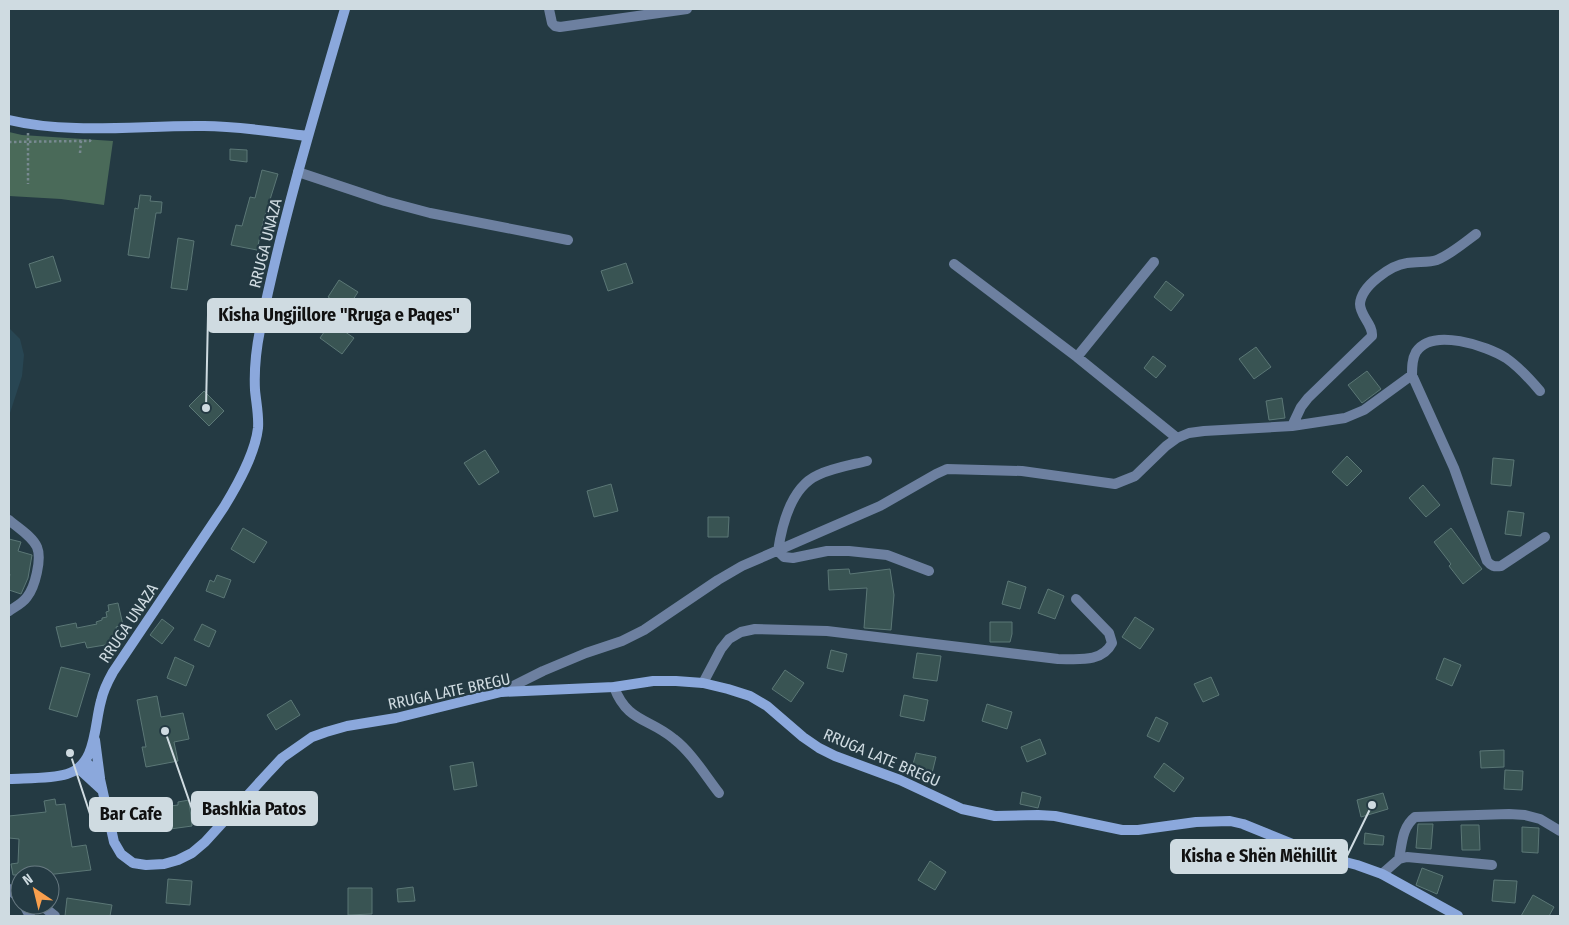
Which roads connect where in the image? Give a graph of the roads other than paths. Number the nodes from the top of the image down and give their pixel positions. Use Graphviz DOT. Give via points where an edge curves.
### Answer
graph roads {
  1 [pos="346,9"];
  2 [pos="549,9"];
  3 [pos="687,9"];
  4 [pos="9,120"];
  5 [pos="307,136"];
  6 [pos="298,172"];
  7 [pos="1476,234"];
  8 [pos="568,240"];
  9 [pos="1154,262"];
  10 [pos="954,264"];
  11 [pos="1077,357"];
  12 [pos="1412,375"];
  13 [pos="1540,390"];
  14 [pos="1292,426"];
  15 [pos="1177,438"];
  16 [pos="867,461"];
  17 [pos="9,520"];
  18 [pos="1545,537"];
  19 [pos="778,551"];
  20 [pos="929,571"];
  21 [pos="1076,599"];
  22 [pos="9,611"];
  23 [pos="703,683"];
  24 [pos="614,687"];
  25 [pos="501,692"];
  26 [pos="94,732"];
  27 [pos="82,765"];
  28 [pos="9,779"];
  29 [pos="100,779"];
  30 [pos="102,790"];
  31 [pos="720,793"];
  32 [pos="1560,831"];
  33 [pos="1399,859"];
  34 [pos="1492,865"];
  35 [pos="1382,874"];
  36 [pos="1458,916"];
  1 -- 5 [label="main road, RRUGA UNAZA"];
  2 -- 3 [label="street" via="552,23 560,27"];
  4 -- 5 [label="main road" via="100,128 231,127"];
  5 -- 6 [label="main road, RRUGA UNAZA"];
  6 -- 8 [label="street" via="430,213"];
  6 -- 26 [label="main road, RRUGA UNAZA" via="257,342 258,428 254,444 237,486 113,672 101,701"];
  7 -- 14 [label="street" via="1440,259 1396,266 1369,286 1360,304 1372,336 1308,398"];
  9 -- 11 [label="street"];
  10 -- 11 [label="street"];
  11 -- 15 [label="street"];
  12 -- 13 [label="street" via="1416,351 1436,341 1459,340 1504,357"];
  12 -- 14 [label="street" via="1364,410 1345,418"];
  12 -- 18 [label="street" via="1454,468 1490,565 1501,566"];
  14 -- 15 [label="street" via="1204,431"];
  15 -- 19 [label="street" via="1135,476 1115,484 1022,472 947,469 880,506"];
  16 -- 19 [label="street" via="825,472 807,482 790,506"];
  17 -- 22 [label="street" via="34,542 40,558 31,591"];
  19 -- 20 [label="street" via="784,558 849,551 887,555"];
  19 -- 25 [label="street" via="718,580 644,630 586,652"];
  21 -- 23 [label="street" via="1109,633 1112,643 1108,651 1097,658 1058,659 827,631 755,629 729,639"];
  23 -- 24 [label="main road, RRUGA LATE BREGU" via="676,680"];
  23 -- 35 [label="main road, RRUGA LATE BREGU" via="750,696 819,748 962,809 995,816 1055,816 1122,830 1230,821 1322,856"];
  24 -- 25 [label="main road, RRUGA LATE BREGU"];
  24 -- 31 [label="street" via="629,712 674,738"];
  25 -- 30 [label="main road, RRUGA LATE BREGU" via="396,718 347,726 312,737 272,769 205,842 192,853 164,864 133,863 121,854 114,842"];
  26 -- 27 [label="main road, RRUGA UNAZA" via="89,754"];
  26 -- 29 [label="main road, RRUGA LATE BREGU"];
  27 -- 28 [label="main road" via="65,775"];
  27 -- 29 [label="main road" via="93,769"];
  27 -- 30 [label="main road"];
  29 -- 30 [label="main road, RRUGA LATE BREGU"];
  32 -- 33 [label="street" via="1526,815 1415,817 1405,829"];
  33 -- 34 [label="street" via="1407,857"];
  33 -- 35 [label="street"];
  35 -- 36 [label="main road, RRUGA LATE BREGU"];
}
